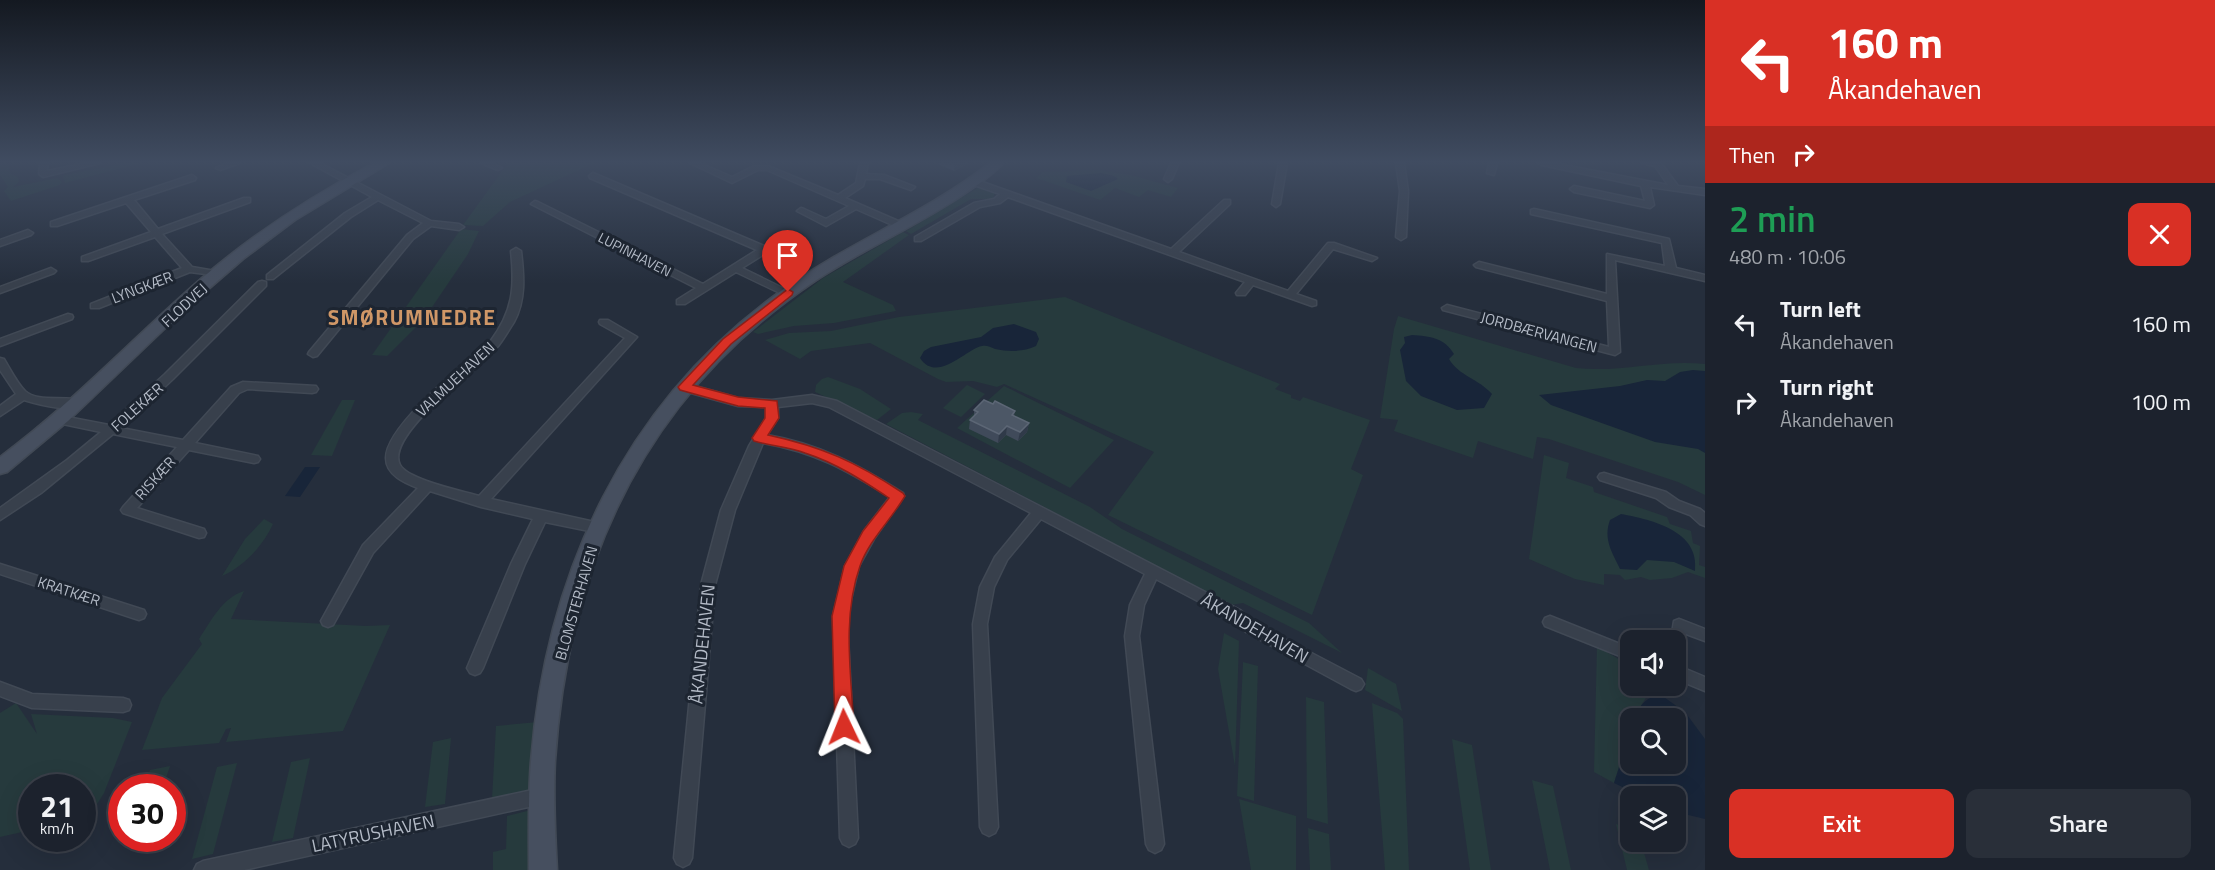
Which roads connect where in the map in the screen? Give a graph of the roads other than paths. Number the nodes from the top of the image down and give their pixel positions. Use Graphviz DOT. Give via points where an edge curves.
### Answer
graph roads {
  1 [pos="114,204"];
  2 [pos="132,204"];
  3 [pos="237,204"];
  4 [pos="246,204"];
  5 [pos="313,204"];
  6 [pos="366,204"];
  7 [pos="390,204"];
  8 [pos="535,204"];
  9 [pos="657,204"];
  10 [pos="851,204"];
  11 [pos="939,204"];
  12 [pos="984,204"];
  13 [pos="1033,204"];
  14 [pos="1225,204"];
  15 [pos="1403,204"];
  16 [pos="856,206"];
  17 [pos="250,211"];
  18 [pos="801,211"];
  19 [pos="1534,212"];
  20 [pos="429,223"];
  21 [pos="54,224"];
  22 [pos="459,226"];
  23 [pos="902,226"];
  24 [pos="28,233"];
  25 [pos="157,233"];
  26 [pos="1401,237"];
  27 [pos="782,239"];
  28 [pos="918,239"];
  29 [pos="0,243"];
  30 [pos="764,250"];
  31 [pos="516,251"];
  32 [pos="1173,253"];
  33 [pos="1372,258"];
  34 [pos="85,259"];
  35 [pos="1479,265"];
  36 [pos="735,268"];
  37 [pos="189,269"];
  38 [pos="1671,270"];
  39 [pos="51,271"];
  40 [pos="218,274"];
  41 [pos="1705,278"];
  42 [pos="1251,281"];
  43 [pos="704,288"];
  44 [pos="0,290"];
  45 [pos="788,292"];
  46 [pos="1241,292"];
  47 [pos="1290,295"];
  48 [pos="1612,299"];
  49 [pos="681,302"];
  50 [pos="1312,303"];
  51 [pos="94,306"];
  52 [pos="1447,308"];
  53 [pos="68,317"];
  54 [pos="604,322"];
  55 [pos="0,343"];
  56 [pos="313,354"];
  57 [pos="0,361"];
  58 [pos="684,387"];
  59 [pos="312,389"];
  60 [pos="22,396"];
  61 [pos="79,404"];
  62 [pos="772,404"];
  63 [pos="0,411"];
  64 [pos="62,420"];
  65 [pos="112,430"];
  66 [pos="759,438"];
  67 [pos="185,445"];
  68 [pos="254,459"];
  69 [pos="0,467"];
  70 [pos="1604,477"];
  71 [pos="428,485"];
  72 [pos="481,502"];
  73 [pos="1040,512"];
  74 [pos="0,515"];
  75 [pos="540,518"];
  76 [pos="1705,521"];
  77 [pos="599,528"];
  78 [pos="199,533"];
  79 [pos="0,568"];
  80 [pos="1153,572"];
  81 [pos="139,614"];
  82 [pos="328,621"];
  83 [pos="1550,622"];
  84 [pos="1679,630"];
  85 [pos="1705,635"];
  86 [pos="1620,650"];
  87 [pos="475,668"];
  88 [pos="1686,676"];
  89 [pos="1356,684"];
  90 [pos="1705,684"];
  91 [pos="0,689"];
  92 [pos="123,705"];
  93 [pos="542,796"];
  94 [pos="989,827"];
  95 [pos="849,838"];
  96 [pos="1155,844"];
  97 [pos="683,858"];
  98 [pos="203,870"];
  99 [pos="543,870"];
  1 -- 21 [label="street"];
  2 -- 25 [label="street, LYNGKÆR"];
  3 -- 25 [label="street"];
  4 -- 17 [label="street"];
  5 -- 40 [label="street, FLODVEJ"];
  6 -- 65 [label="street, FOLEKÆR" via="266,281 153,395"];
  7 -- 20 [label="street"];
  8 -- 43 [label="street, LUPINHAVEN"];
  9 -- 30 [label="street"];
  10 -- 16 [label="street"];
  11 -- 23 [label="street, BLOMSTERHAVEN"];
  12 -- 28 [label="street"];
  13 -- 32 [label="street"];
  14 -- 32 [label="street"];
  15 -- 26 [label="street"];
  16 -- 18 [label="street" via="826,223"];
  16 -- 23 [label="street"];
  19 -- 38 [label="street" via="1666,241"];
  20 -- 22 [label="street"];
  20 -- 56 [label="street" via="410,237"];
  23 -- 45 [label="street, BLOMSTERHAVEN"];
  24 -- 29 [label="street"];
  25 -- 34 [label="street"];
  25 -- 37 [label="street, LYNGKÆR"];
  27 -- 30 [label="street"];
  30 -- 36 [label="street"];
  31 -- 71 [label="street, VALMUEHAVEN" via="519,298 504,331 411,420 393,450 392,462 398,471"];
  32 -- 42 [label="street"];
  33 -- 47 [label="street" via="1331,244"];
  35 -- 48 [label="street"];
  36 -- 43 [label="street"];
  36 -- 45 [label="street"];
  37 -- 40 [label="street, LYNGKÆR"];
  37 -- 51 [label="street, LYNGKÆR"];
  38 -- 41 [label="street, JORDBÆRVANGEN"];
  38 -- 48 [label="street, JORDBÆRVANGEN" via="1610,256"];
  39 -- 44 [label="street"];
  40 -- 61 [label="street, FLODVEJ"];
  42 -- 46 [label="street"];
  42 -- 47 [label="street"];
  43 -- 49 [label="street"];
  45 -- 58 [label="street, BLOMSTERHAVEN" via="727,342"];
  47 -- 50 [label="street"];
  48 -- 52 [label="street, JORDBÆRVANGEN" via="1615,352"];
  53 -- 55 [label="street"];
  54 -- 72 [label="street" via="632,337"];
  57 -- 60 [label="street"];
  58 -- 62 [label="street, ÅKANDEHAVEN" via="738,402"];
  58 -- 77 [label="street, BLOMSTERHAVEN" via="645,438"];
  59 -- 67 [label="street, RISKÆR" via="247,385 236,390"];
  60 -- 61 [label="street" via="43,402"];
  60 -- 63 [label="street"];
  61 -- 64 [label="street, FLODVEJ"];
  62 -- 66 [label="street, ÅKANDEHAVEN" via="772,418"];
  62 -- 73 [label="street, ÅKANDEHAVEN" via="812,399 833,404"];
  64 -- 65 [label="street, RISKÆR"];
  64 -- 69 [label="street, FLODVEJ"];
  65 -- 67 [label="street, RISKÆR"];
  65 -- 74 [label="street, FOLEKÆR"];
  66 -- 95 [label="street" via="806,448 833,459 898,496 852,566 840,616"];
  66 -- 97 [label="street, ÅKANDEHAVEN" via="728,510 708,585"];
  67 -- 68 [label="street, RISKÆR"];
  67 -- 78 [label="street, RISKÆR" via="128,510"];
  70 -- 76 [label="street" via="1661,495"];
  71 -- 72 [label="street, VALMUEHAVEN"];
  71 -- 82 [label="street" via="368,549"];
  72 -- 75 [label="street, VALMUEHAVEN"];
  73 -- 80 [label="street, ÅKANDEHAVEN"];
  73 -- 94 [label="street" via="1002,557 987,587 980,624"];
  75 -- 77 [label="street, VALMUEHAVEN"];
  75 -- 87 [label="street"];
  77 -- 93 [label="street, BLOMSTERHAVEN" via="565,628 548,716"];
  79 -- 81 [label="street, KRATKÆR"];
  80 -- 89 [label="street, ÅKANDEHAVEN"];
  80 -- 96 [label="street" via="1137,605 1131,636"];
  83 -- 86 [label="street"];
  84 -- 85 [label="street" via="1679,625"];
  88 -- 90 [label="street"];
  91 -- 92 [label="street" via="32,701"];
  93 -- 98 [label="street, LATYRUSHAVEN"];
  93 -- 99 [label="street, BLOMSTERHAVEN"];
}
